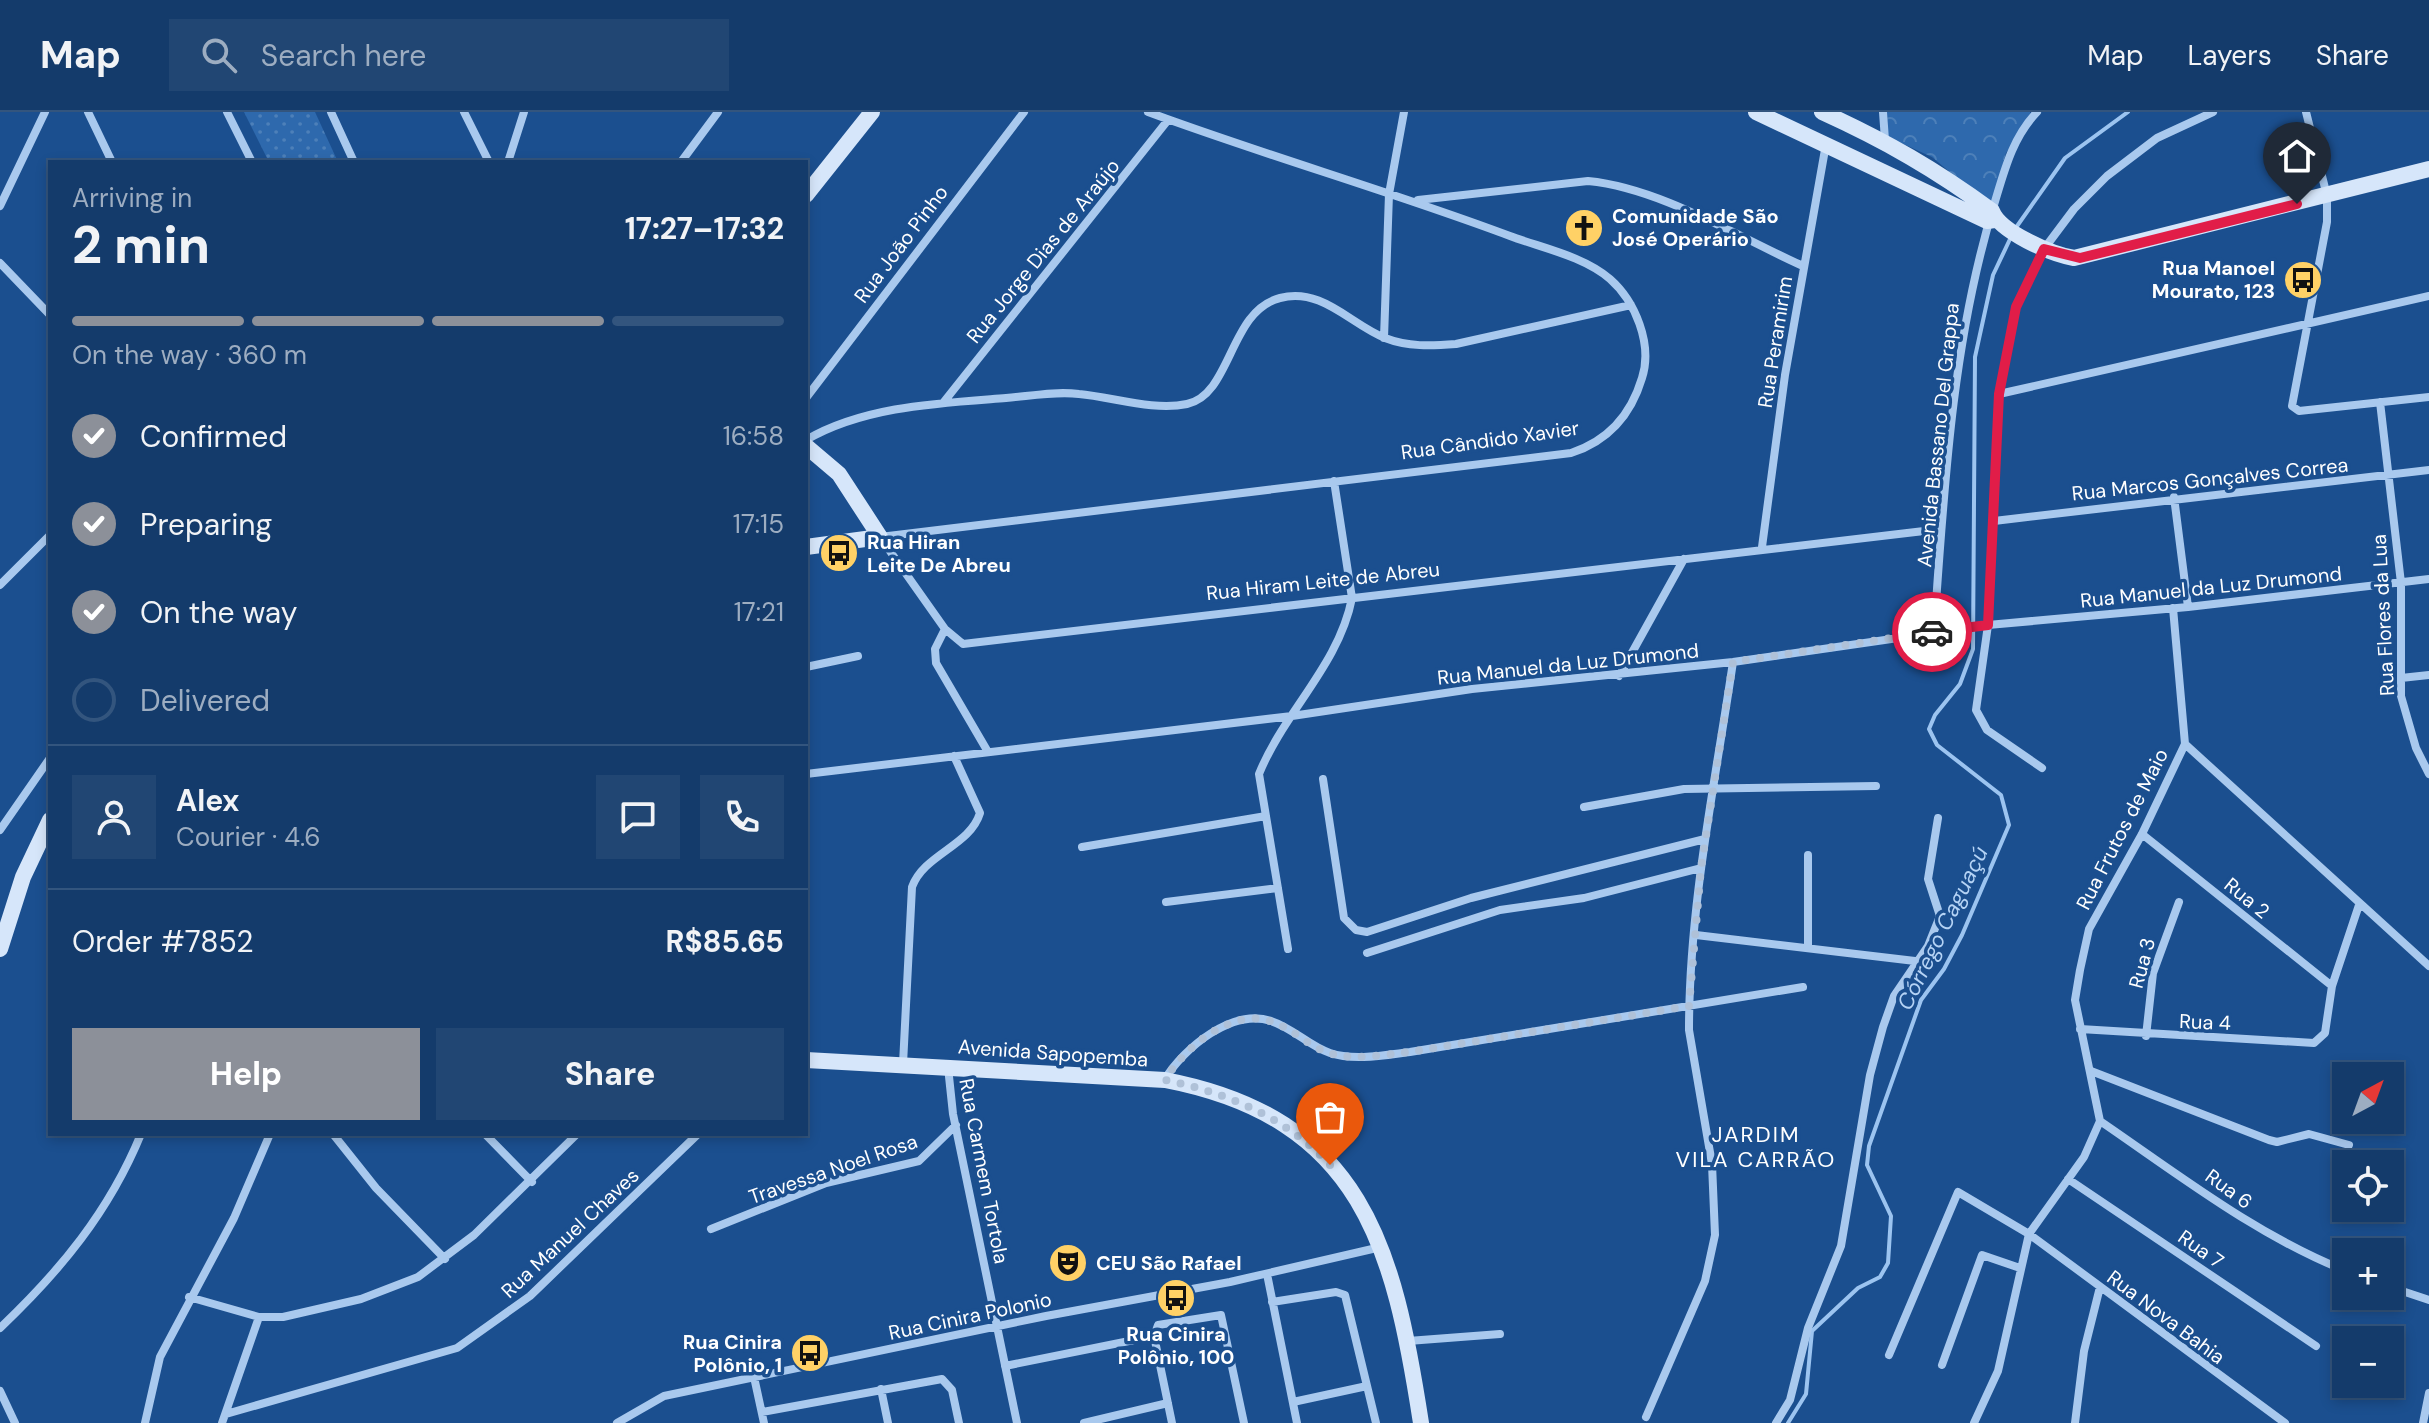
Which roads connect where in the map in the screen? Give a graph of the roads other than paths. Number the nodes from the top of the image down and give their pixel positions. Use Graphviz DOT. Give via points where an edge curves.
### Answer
graph roads {
  1 [pos="45,112"];
  2 [pos="88,112"];
  3 [pos="227,112"];
  4 [pos="331,112"];
  5 [pos="464,112"];
  6 [pos="524,112"];
  7 [pos="718,112"];
  8 [pos="872,112"];
  9 [pos="1024,112"];
  10 [pos="1148,112"];
  11 [pos="1404,112"];
  12 [pos="1756,112"];
  13 [pos="1822,112"];
  14 [pos="1883,112"];
  15 [pos="2037,112"];
  16 [pos="2213,112"];
  17 [pos="2306,112"];
  18 [pos="1168,120"];
  19 [pos="1826,143"];
  20 [pos="1872,146"];
  21 [pos="111,160"];
  22 [pos="251,160"];
  23 [pos="353,160"];
  24 [pos="488,160"];
  25 [pos="509,160"];
  26 [pos="682,160"];
  27 [pos="2429,169"];
  28 [pos="808,192"];
  29 [pos="1389,194"];
  30 [pos="2327,196"];
  31 [pos="1416,201"];
  32 [pos="0,206"];
  33 [pos="1995,220"];
  34 [pos="2040,247"];
  35 [pos="0,263"];
  36 [pos="1803,266"];
  37 [pos="2429,296"];
  38 [pos="1631,305"];
  39 [pos="48,313"];
  40 [pos="2306,326"];
  41 [pos="1384,338"];
  42 [pos="1999,394"];
  43 [pos="808,395"];
  44 [pos="2429,397"];
  45 [pos="2380,402"];
  46 [pos="943,403"];
  47 [pos="808,439"];
  48 [pos="808,448"];
  49 [pos="2429,470"];
  50 [pos="2389,475"];
  51 [pos="1334,481"];
  52 [pos="2174,497"];
  53 [pos="1994,521"];
  54 [pos="1941,529"];
  55 [pos="48,537"];
  56 [pos="880,537"];
  57 [pos="808,547"];
  58 [pos="1762,547"];
  59 [pos="1684,559"];
  60 [pos="2429,579"];
  61 [pos="2401,583"];
  62 [pos="0,585"];
  63 [pos="1352,598"];
  64 [pos="2188,607"];
  65 [pos="2173,608"];
  66 [pos="1988,625"];
  67 [pos="945,629"];
  68 [pos="1934,632"];
  69 [pos="858,656"];
  70 [pos="1733,662"];
  71 [pos="808,667"];
  72 [pos="2429,675"];
  73 [pos="1619,676"];
  74 [pos="2401,678"];
  75 [pos="1292,716"];
  76 [pos="2185,744"];
  77 [pos="988,752"];
  78 [pos="954,756"];
  79 [pos="48,761"];
  80 [pos="2042,768"];
  81 [pos="808,774"];
  82 [pos="2429,774"];
  83 [pos="1323,779"];
  84 [pos="1876,786"];
  85 [pos="1714,789"];
  86 [pos="1584,807"];
  87 [pos="1266,816"];
  88 [pos="1938,818"];
  89 [pos="48,824"];
  90 [pos="0,830"];
  91 [pos="2142,834"];
  92 [pos="1705,839"];
  93 [pos="1082,847"];
  94 [pos="1808,855"];
  95 [pos="1701,868"];
  96 [pos="1278,888"];
  97 [pos="1166,902"];
  98 [pos="2179,902"];
  99 [pos="2359,905"];
  100 [pos="1696,935"];
  101 [pos="1808,946"];
  102 [pos="0,949"];
  103 [pos="1288,949"];
  104 [pos="1367,953"];
  105 [pos="1915,961"];
  106 [pos="2429,966"];
  107 [pos="2332,986"];
  108 [pos="1803,987"];
  109 [pos="1689,1006"];
  110 [pos="2080,1029"];
  111 [pos="2146,1036"];
  112 [pos="808,1061"];
  113 [pos="903,1064"];
  114 [pos="948,1067"];
  115 [pos="2091,1071"];
  116 [pos="1165,1080"];
  117 [pos="2100,1121"];
  118 [pos="956,1125"];
  119 [pos="140,1136"];
  120 [pos="269,1136"];
  121 [pos="335,1136"];
  122 [pos="487,1136"];
  123 [pos="575,1136"];
  124 [pos="696,1136"];
  125 [pos="2349,1145"];
  126 [pos="2068,1179"];
  127 [pos="532,1182"];
  128 [pos="711,1229"];
  129 [pos="2029,1234"];
  130 [pos="1382,1247"];
  131 [pos="445,1259"];
  132 [pos="2332,1265"];
  133 [pos="2020,1268"];
  134 [pos="1267,1274"];
  135 [pos="2100,1287"];
  136 [pos="2404,1292"];
  137 [pos="189,1297"];
  138 [pos="2429,1300"];
  139 [pos="1272,1302"];
  140 [pos="259,1317"];
  141 [pos="997,1327"];
  142 [pos="0,1328"];
  143 [pos="1500,1334"];
  144 [pos="1154,1336"];
  145 [pos="1408,1341"];
  146 [pos="2316,1346"];
  147 [pos="1889,1355"];
  148 [pos="1942,1365"];
  149 [pos="1005,1366"];
  150 [pos="754,1377"];
  151 [pos="1367,1386"];
  152 [pos="881,1389"];
  153 [pos="0,1391"];
  154 [pos="2429,1393"];
  155 [pos="1293,1402"];
  156 [pos="1168,1403"];
  157 [pos="762,1412"];
  158 [pos="1646,1417"];
  159 [pos="224,1418"];
  160 [pos="15,1423"];
  161 [pos="145,1423"];
  162 [pos="617,1423"];
  163 [pos="764,1423"];
  164 [pos="888,1423"];
  165 [pos="959,1423"];
  166 [pos="1017,1423"];
  167 [pos="1084,1423"];
  168 [pos="1172,1423"];
  169 [pos="1244,1423"];
  170 [pos="1297,1423"];
  171 [pos="1376,1423"];
  172 [pos="1421,1423"];
  173 [pos="1776,1423"];
  174 [pos="1974,1423"];
  175 [pos="2075,1423"];
  176 [pos="2285,1423"];
  177 [pos="2423,1423"];
  1 -- 32 [label="street"];
  2 -- 21 [label="street"];
  3 -- 22 [label="street"];
  4 -- 23 [label="street"];
  5 -- 24 [label="street"];
  6 -- 25 [label="street"];
  7 -- 26 [label="street"];
  8 -- 28 [label="main road"];
  9 -- 43 [label="street, Rua João Pinho"];
  10 -- 18 [label="street, Rua Cândido Xavier"];
  11 -- 29 [label="street"];
  12 -- 19 [label="main road"];
  13 -- 20 [label="main road"];
  14 -- 20 [label="street"];
  15 -- 33 [label="street, Avenida Bassano Del Grappa" via="2017,138"];
  16 -- 34 [label="street" via="2133,153"];
  17 -- 30 [label="street"];
  18 -- 29 [label="street, Rua Cândido Xavier"];
  18 -- 46 [label="street, Rua Jorge Dias de Araújo"];
  19 -- 20 [label="main road"];
  19 -- 36 [label="street, Rua Peramirim"];
  20 -- 33 [label="main road"];
  20 -- 33 [label="main road" via="1936,169"];
  27 -- 30 [label="main road"];
  29 -- 31 [label="street, Rua Cândido Xavier"];
  29 -- 41 [label="street"];
  30 -- 34 [label="main road" via="2080,258"];
  30 -- 40 [label="street" via="2327,222"];
  31 -- 36 [label="street" via="1588,181 1616,184"];
  31 -- 38 [label="street, Rua Cândido Xavier" via="1587,264 1607,276"];
  33 -- 34 [label="main road"];
  33 -- 54 [label="street, Avenida Bassano Del Grappa" via="1963,333"];
  34 -- 42 [label="street" via="2016,307"];
  35 -- 39 [label="street"];
  36 -- 58 [label="street, Rua Peramirim"];
  37 -- 40 [label="street"];
  38 -- 41 [label="street" via="1456,344 1427,346"];
  38 -- 51 [label="street, Rua Cândido Xavier" via="1642,333 1644,372 1627,411 1590,447"];
  40 -- 42 [label="street"];
  40 -- 45 [label="street" via="2290,401 2299,411"];
  41 -- 46 [label="street" via="1321,301 1280,298 1259,308 1215,381 1191,403 1065,393"];
  42 -- 53 [label="street"];
  44 -- 45 [label="street"];
  45 -- 50 [label="street, Rua Flores da Lua"];
  46 -- 47 [label="street" via="839,422"];
  48 -- 56 [label="main road" via="839,474"];
  49 -- 50 [label="street, Rua Marcos Gonçalves Correa"];
  50 -- 52 [label="street, Rua Marcos Gonçalves Correa"];
  50 -- 61 [label="street, Rua Flores da Lua"];
  51 -- 56 [label="street, Rua Cândido Xavier"];
  51 -- 63 [label="street"];
  52 -- 53 [label="street, Rua Marcos Gonçalves Correa"];
  52 -- 64 [label="street"];
  53 -- 66 [label="street"];
  54 -- 58 [label="street, Rua Hiram Leite de Abreu"];
  54 -- 68 [label="street, Avenida Bassano Del Grappa"];
  55 -- 62 [label="street"];
  56 -- 57 [label="main road, Rua Cândido Xavier"];
  56 -- 67 [label="street"];
  58 -- 59 [label="street, Rua Hiram Leite de Abreu"];
  59 -- 63 [label="street, Rua Hiram Leite de Abreu"];
  59 -- 73 [label="street"];
  60 -- 61 [label="street, Rua Manuel da Luz Drumond"];
  61 -- 64 [label="street, Rua Manuel da Luz Drumond"];
  61 -- 74 [label="street, Rua Flores da Lua"];
  63 -- 67 [label="street, Rua Hiram Leite de Abreu" via="963,644"];
  63 -- 75 [label="street" via="1333,648"];
  64 -- 65 [label="street, Rua Manuel da Luz Drumond"];
  65 -- 66 [label="street, Rua Manuel da Luz Drumond"];
  65 -- 76 [label="street"];
  66 -- 68 [label="street, Rua Manuel da Luz Drumond"];
  66 -- 80 [label="street" via="1976,710 1979,721"];
  67 -- 77 [label="street" via="935,649 936,663"];
  68 -- 70 [label="street, Rua Manuel da Luz Drumond"];
  69 -- 71 [label="street"];
  70 -- 73 [label="street, Rua Manuel da Luz Drumond"];
  70 -- 85 [label="street"];
  72 -- 74 [label="street"];
  73 -- 75 [label="street, Rua Manuel da Luz Drumond" via="1472,689"];
  74 -- 82 [label="street, Rua Flores da Lua" via="2416,748"];
  75 -- 77 [label="street, Rua Manuel da Luz Drumond"];
  75 -- 87 [label="street" via="1259,774"];
  76 -- 91 [label="street, Rua Frutos de Maio"];
  76 -- 99 [label="street"];
  77 -- 78 [label="street, Rua Manuel da Luz Drumond"];
  78 -- 81 [label="street, Rua Manuel da Luz Drumond"];
  78 -- 113 [label="street" via="980,813 960,839 923,868 912,887"];
  79 -- 90 [label="street"];
  83 -- 92 [label="street" via="1344,918 1356,930 1367,932 1471,898"];
  84 -- 85 [label="street"];
  85 -- 86 [label="street" via="1669,790"];
  85 -- 92 [label="street"];
  87 -- 93 [label="street"];
  87 -- 96 [label="street"];
  88 -- 105 [label="street" via="1928,879 1940,916 1928,946"];
  89 -- 102 [label="main road" via="23,877"];
  91 -- 107 [label="street, Rua 2"];
  91 -- 110 [label="street, Rua Frutos de Maio" via="2089,929 2075,1000"];
  92 -- 95 [label="street"];
  94 -- 101 [label="street"];
  95 -- 100 [label="street"];
  95 -- 104 [label="street" via="1584,898 1500,910"];
  96 -- 97 [label="street"];
  96 -- 103 [label="street"];
  98 -- 111 [label="street, Rua 3" via="2153,973"];
  99 -- 106 [label="street"];
  99 -- 107 [label="street"];
  100 -- 101 [label="street"];
  100 -- 109 [label="street"];
  101 -- 105 [label="street"];
  105 -- 173 [label="street" via="1894,996 1870,1075 1841,1246 1808,1328 1790,1400"];
  107 -- 111 [label="street, Rua 4" via="2325,1033 2308,1044"];
  108 -- 109 [label="street"];
  109 -- 116 [label="street" via="1368,1056 1333,1054 1254,1017 1195,1046"];
  109 -- 158 [label="street" via="1716,1200 1715,1235 1705,1281"];
  110 -- 111 [label="street, Rua 4"];
  110 -- 115 [label="street, Rua Frutos de Maio"];
  112 -- 113 [label="main road, Avenida Sapopemba"];
  113 -- 114 [label="main road, Avenida Sapopemba"];
  114 -- 116 [label="main road, Avenida Sapopemba"];
  114 -- 118 [label="street, Rua Carmem Tortola"];
  115 -- 117 [label="street, Rua Frutos de Maio"];
  115 -- 125 [label="street" via="2269,1140 2309,1134"];
  116 -- 130 [label="main road, Avenida Sapopemba" via="1233,1098 1314,1147 1347,1182"];
  117 -- 126 [label="street"];
  117 -- 132 [label="street, Rua 6" via="2257,1229"];
  118 -- 128 [label="street, Travessa Noel Rosa" via="919,1161 826,1183"];
  118 -- 141 [label="street, Rua Carmem Tortola"];
  119 -- 142 [label="street" via="118,1187 88,1233"];
  120 -- 137 [label="street" via="239,1208"];
  121 -- 131 [label="street"];
  122 -- 127 [label="street"];
  123 -- 127 [label="street"];
  124 -- 159 [label="street, Rua Manuel Chaves" via="530,1296 457,1348"];
  126 -- 129 [label="street"];
  126 -- 146 [label="street, Rua 7"];
  127 -- 131 [label="street"];
  129 -- 133 [label="street"];
  129 -- 135 [label="street, Rua Nova Bahia"];
  129 -- 147 [label="street, Rua Nova Bahia" via="1957,1193"];
  130 -- 134 [label="street, Rua Cinira Polonio"];
  130 -- 145 [label="main road, Avenida Sapopemba"];
  131 -- 140 [label="street" via="418,1277 361,1299 302,1314"];
  133 -- 148 [label="street" via="1982,1255"];
  133 -- 174 [label="street" via="1998,1371"];
  134 -- 139 [label="street"];
  134 -- 141 [label="street, Rua Cinira Polonio"];
  135 -- 175 [label="street" via="2084,1351"];
  135 -- 176 [label="street, Rua Nova Bahia"];
  136 -- 138 [label="street"];
  137 -- 140 [label="street"];
  137 -- 161 [label="street" via="160,1357"];
  139 -- 151 [label="street" via="1343,1293"];
  139 -- 155 [label="street"];
  140 -- 159 [label="street"];
  141 -- 149 [label="street, Rua Carmem Tortola"];
  141 -- 150 [label="street, Rua Cinira Polonio"];
  143 -- 145 [label="street"];
  144 -- 149 [label="street"];
  144 -- 156 [label="street"];
  144 -- 169 [label="street" via="1158,1325 1221,1315"];
  145 -- 172 [label="main road, Avenida Sapopemba"];
  149 -- 166 [label="street, Rua Carmem Tortola"];
  150 -- 157 [label="street"];
  150 -- 162 [label="street, Rua Cinira Polonio" via="664,1396"];
  151 -- 155 [label="street"];
  151 -- 171 [label="street"];
  152 -- 157 [label="street"];
  152 -- 164 [label="street"];
  152 -- 165 [label="street" via="947,1381"];
  153 -- 160 [label="street"];
  154 -- 177 [label="street"];
  155 -- 170 [label="street"];
  156 -- 167 [label="street"];
  156 -- 168 [label="street"];
  157 -- 163 [label="street"];
}
